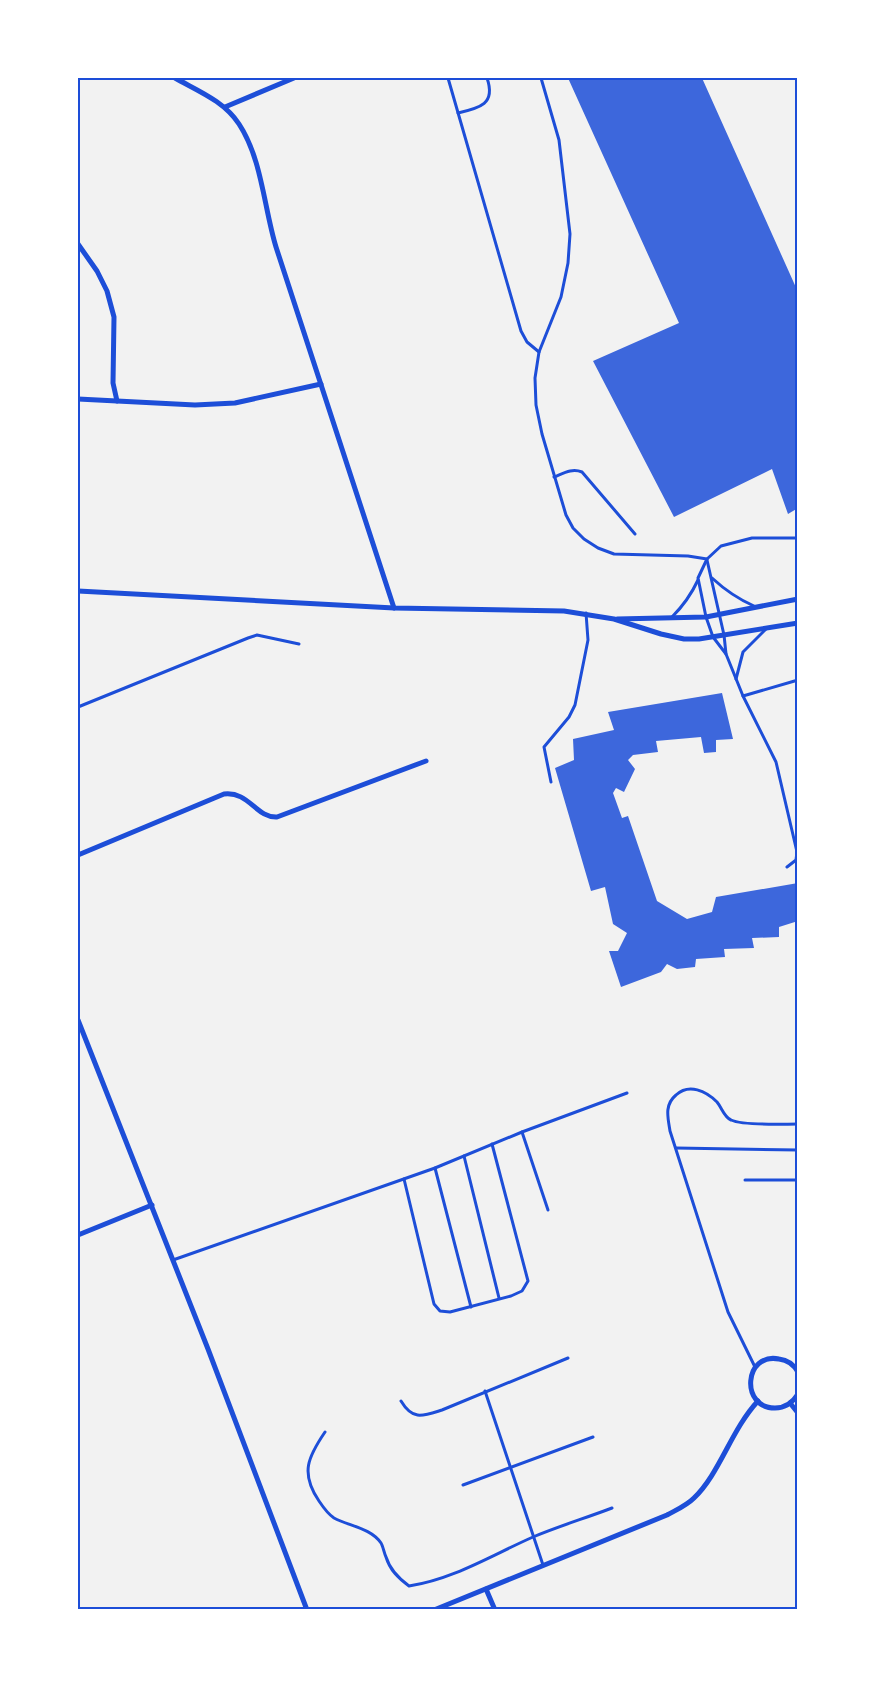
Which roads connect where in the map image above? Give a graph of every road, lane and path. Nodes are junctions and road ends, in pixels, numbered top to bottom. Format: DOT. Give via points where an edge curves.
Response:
graph roads {
  1 [pos="175,78"];
  2 [pos="294,78"];
  3 [pos="448,78"];
  4 [pos="487,78"];
  5 [pos="541,78"];
  6 [pos="225,107"];
  7 [pos="458,113"];
  8 [pos="78,244"];
  9 [pos="539,352"];
  10 [pos="321,384"];
  11 [pos="78,399"];
  12 [pos="117,401"];
  13 [pos="554,476"];
  14 [pos="635,534"];
  15 [pos="798,538"];
  16 [pos="707,559"];
  17 [pos="712,577"];
  18 [pos="698,578"];
  19 [pos="78,591"];
  20 [pos="798,599"];
  21 [pos="755,607"];
  22 [pos="394,608"];
  23 [pos="586,613"];
  24 [pos="720,615"];
  25 [pos="706,617"];
  26 [pos="671,618"];
  27 [pos="614,619"];
  28 [pos="798,623"];
  29 [pos="767,628"];
  30 [pos="724,635"];
  31 [pos="713,637"];
  32 [pos="298,644"];
  33 [pos="726,654"];
  34 [pos="736,679"];
  35 [pos="798,680"];
  36 [pos="743,696"];
  37 [pos="78,707"];
  38 [pos="426,761"];
  39 [pos="551,782"];
  40 [pos="78,855"];
  41 [pos="788,867"];
  42 [pos="78,1020"];
  43 [pos="627,1093"];
  44 [pos="798,1124"];
  45 [pos="522,1132"];
  46 [pos="492,1144"];
  47 [pos="676,1148"];
  48 [pos="798,1150"];
  49 [pos="464,1156"];
  50 [pos="435,1168"];
  51 [pos="404,1179"];
  52 [pos="745,1180"];
  53 [pos="798,1180"];
  54 [pos="152,1206"];
  55 [pos="548,1210"];
  56 [pos="78,1235"];
  57 [pos="173,1260"];
  58 [pos="499,1298"];
  59 [pos="470,1307"];
  60 [pos="568,1358"];
  61 [pos="755,1367"];
  62 [pos="798,1372"];
  63 [pos="485,1391"];
  64 [pos="798,1394"];
  65 [pos="402,1401"];
  66 [pos="758,1402"];
  67 [pos="790,1403"];
  68 [pos="798,1413"];
  69 [pos="325,1432"];
  70 [pos="593,1437"];
  71 [pos="511,1468"];
  72 [pos="463,1484"];
  73 [pos="612,1508"];
  74 [pos="534,1537"];
  75 [pos="543,1565"];
  76 [pos="486,1588"];
  77 [pos="307,1610"];
  78 [pos="434,1610"];
  79 [pos="495,1610"];
  1 -- 6 [label="street"];
  2 -- 6 [label="street"];
  3 -- 7 [label="lane"];
  4 -- 7 [label="lane" via="489,95 486,103"];
  5 -- 9 [label="lane" via="559,140 570,234 561,296"];
  6 -- 10 [label="street" via="239,123 253,154 276,244"];
  7 -- 9 [label="lane" via="521,330 527,342"];
  8 -- 12 [label="street" via="107,291 114,317 113,383"];
  9 -- 13 [label="lane" via="535,378 536,405"];
  10 -- 12 [label="street" via="235,404"];
  10 -- 22 [label="street"];
  11 -- 12 [label="street"];
  13 -- 14 [label="lane" via="571,470 582,472"];
  13 -- 16 [label="lane" via="573,528 598,548 614,554"];
  15 -- 16 [label="lane" via="734,541 721,546"];
  16 -- 17 [label="lane"];
  16 -- 18 [label="lane"];
  17 -- 21 [label="lane" via="724,590"];
  17 -- 24 [label="lane"];
  18 -- 25 [label="lane"];
  18 -- 26 [label="lane" via="683,607"];
  19 -- 22 [label="street"];
  20 -- 21 [label="street"];
  21 -- 24 [label="street"];
  22 -- 23 [label="street"];
  23 -- 27 [label="street"];
  23 -- 39 [label="lane" via="588,640 575,705 544,747"];
  24 -- 25 [label="street"];
  24 -- 30 [label="lane"];
  25 -- 26 [label="street"];
  25 -- 31 [label="lane"];
  26 -- 27 [label="street"];
  27 -- 31 [label="street" via="684,639"];
  28 -- 29 [label="street"];
  29 -- 30 [label="street"];
  29 -- 34 [label="lane" via="743,652"];
  30 -- 31 [label="street"];
  30 -- 33 [label="lane"];
  31 -- 33 [label="lane"];
  32 -- 37 [label="lane" via="257,636 248,638"];
  33 -- 34 [label="lane"];
  34 -- 36 [label="lane"];
  35 -- 36 [label="lane"];
  36 -- 41 [label="lane" via="780,773 797,852 796,860"];
  38 -- 40 [label="street" via="277,817 267,816 238,794 224,794"];
  42 -- 54 [label="street"];
  43 -- 45 [label="lane"];
  44 -- 47 [label="lane" via="731,1120 717,1102 698,1089 685,1089 676,1094 667,1112"];
  45 -- 46 [label="lane"];
  45 -- 55 [label="lane"];
  46 -- 49 [label="lane"];
  46 -- 58 [label="lane" via="528,1281 522,1291"];
  47 -- 48 [label="lane"];
  47 -- 61 [label="lane" via="728,1312"];
  49 -- 50 [label="lane"];
  49 -- 58 [label="lane"];
  50 -- 51 [label="lane"];
  50 -- 59 [label="lane"];
  51 -- 57 [label="lane"];
  51 -- 59 [label="lane" via="434,1304 440,1311 450,1312"];
  52 -- 53 [label="lane"];
  54 -- 56 [label="street"];
  54 -- 57 [label="street"];
  57 -- 77 [label="street"];
  58 -- 59 [label="lane"];
  60 -- 63 [label="lane"];
  61 -- 62 [label="street" via="776,1358 790,1363"];
  61 -- 66 [label="street" via="751,1389"];
  63 -- 65 [label="lane" via="423,1416 407,1411"];
  63 -- 71 [label="lane"];
  64 -- 67 [label="street"];
  66 -- 67 [label="street" via="774,1408"];
  66 -- 75 [label="street" via="743,1419 702,1488 683,1507"];
  67 -- 68 [label="street"];
  69 -- 74 [label="lane" via="314,1448 307,1474 318,1499 333,1517 370,1533 381,1542 388,1565 398,1579 409,1586 459,1572"];
  70 -- 71 [label="lane"];
  71 -- 72 [label="lane"];
  71 -- 74 [label="lane"];
  73 -- 74 [label="lane"];
  74 -- 75 [label="lane"];
  75 -- 76 [label="street"];
  76 -- 78 [label="street"];
  76 -- 79 [label="street"];
}
